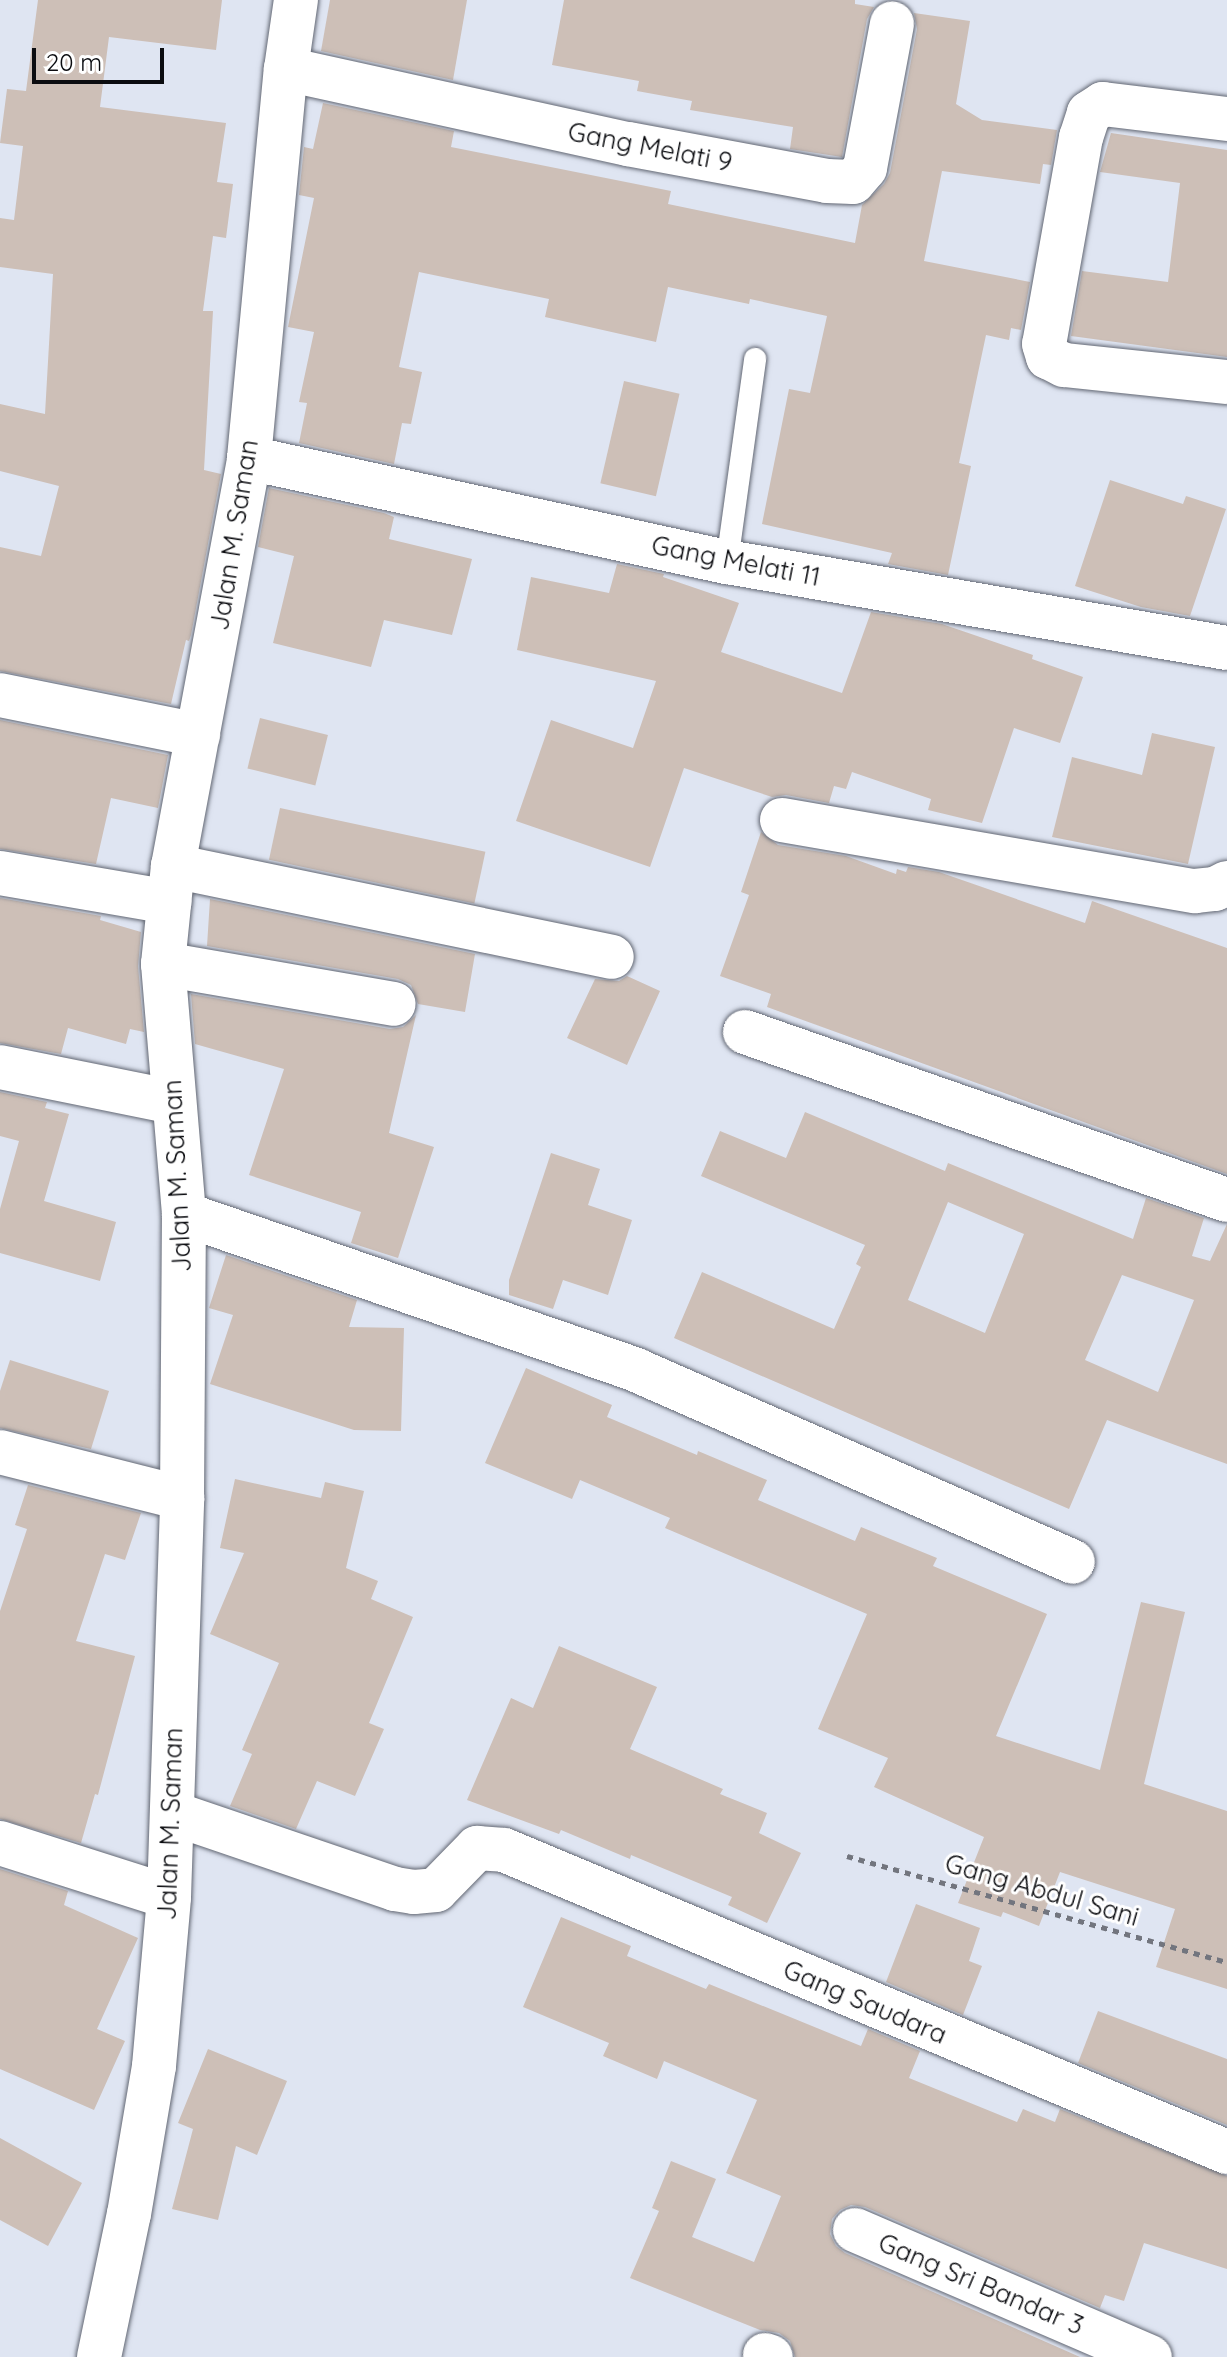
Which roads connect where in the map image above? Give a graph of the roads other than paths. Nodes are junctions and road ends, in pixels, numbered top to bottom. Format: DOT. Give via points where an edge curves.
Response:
graph roads {
  1 [pos="296,0"];
  2 [pos="892,24"];
  3 [pos="286,69"];
  4 [pos="1227,119"];
  5 [pos="755,359"];
  6 [pos="1227,382"];
  7 [pos="249,458"];
  8 [pos="727,562"];
  9 [pos="1227,648"];
  10 [pos="0,695"];
  11 [pos="198,735"];
  12 [pos="782,820"];
  13 [pos="0,873"];
  14 [pos="1227,883"];
  15 [pos="171,884"];
  16 [pos="612,957"];
  17 [pos="163,964"];
  18 [pos="394,1004"];
  19 [pos="745,1032"];
  20 [pos="0,1067"];
  21 [pos="173,1102"];
  22 [pos="1227,1200"];
  23 [pos="184,1214"];
  24 [pos="0,1452"];
  25 [pos="182,1498"];
  26 [pos="1073,1562"];
  27 [pos="172,1813"];
  28 [pos="0,1843"];
  29 [pos="169,1897"];
  30 [pos="1227,2152"];
  31 [pos="855,2230"];
  32 [pos="99,2357"];
  33 [pos="1150,2357"];
  1 -- 3 [label="street, Jalan M. Saman"];
  2 -- 3 [label="street, Gang Melati 9" via="865,168 853,182 628,144"];
  3 -- 7 [label="street, Jalan M. Saman"];
  4 -- 6 [label="street" via="1103,104 1089,113 1044,344 1048,357 1064,365"];
  5 -- 8 [label="lane"];
  7 -- 8 [label="street, Gang Melati 11"];
  7 -- 11 [label="street, Jalan M. Saman"];
  8 -- 9 [label="street, Gang Melati 11"];
  10 -- 11 [label="street"];
  11 -- 15 [label="street, Jalan M. Saman"];
  12 -- 14 [label="street" via="1195,891"];
  13 -- 15 [label="street"];
  15 -- 16 [label="street"];
  15 -- 17 [label="street, Jalan M. Saman"];
  17 -- 18 [label="street"];
  17 -- 21 [label="street, Jalan M. Saman"];
  19 -- 22 [label="street"];
  20 -- 21 [label="street"];
  21 -- 23 [label="street, Jalan M. Saman"];
  23 -- 25 [label="street, Jalan M. Saman"];
  23 -- 26 [label="street" via="636,1370"];
  24 -- 25 [label="street"];
  25 -- 27 [label="street, Jalan M. Saman"];
  27 -- 29 [label="street, Jalan M. Saman"];
  27 -- 30 [label="street, Gang Saudara" via="414,1892 436,1890 477,1848 504,1850"];
  28 -- 29 [label="street"];
  29 -- 32 [label="street, Jalan M. Saman" via="154,2066"];
  31 -- 33 [label="street, Gang Sri Bandar 3"];
}
